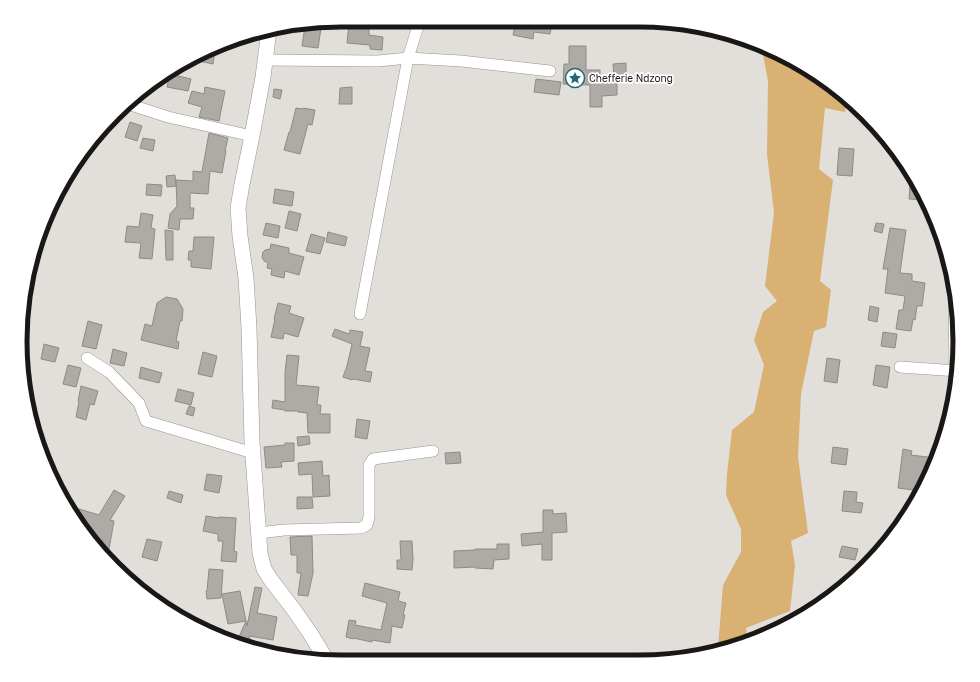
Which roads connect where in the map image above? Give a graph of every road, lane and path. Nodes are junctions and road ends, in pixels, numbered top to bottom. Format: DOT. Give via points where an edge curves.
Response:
graph roads {
  1 [pos="418,27"];
  2 [pos="268,36"];
  3 [pos="408,58"];
  4 [pos="265,60"];
  5 [pos="550,71"];
  6 [pos="133,106"];
  7 [pos="252,136"];
  8 [pos="360,314"];
  9 [pos="87,358"];
  10 [pos="900,367"];
  11 [pos="951,370"];
  12 [pos="432,451"];
  13 [pos="253,453"];
  14 [pos="259,533"];
  15 [pos="323,654"];
  1 -- 3 [label="street"];
  2 -- 4 [label="street"];
  3 -- 4 [label="street" via="378,61"];
  3 -- 5 [label="street"];
  3 -- 8 [label="street"];
  4 -- 7 [label="street"];
  6 -- 7 [label="street" via="168,118"];
  7 -- 13 [label="street" via="238,208 246,278"];
  9 -- 13 [label="street" via="109,372 139,403 146,421"];
  10 -- 11 [label="street"];
  12 -- 14 [label="street" via="373,459 369,464 367,526"];
  13 -- 14 [label="street"];
  14 -- 15 [label="street" via="264,569"];
}
